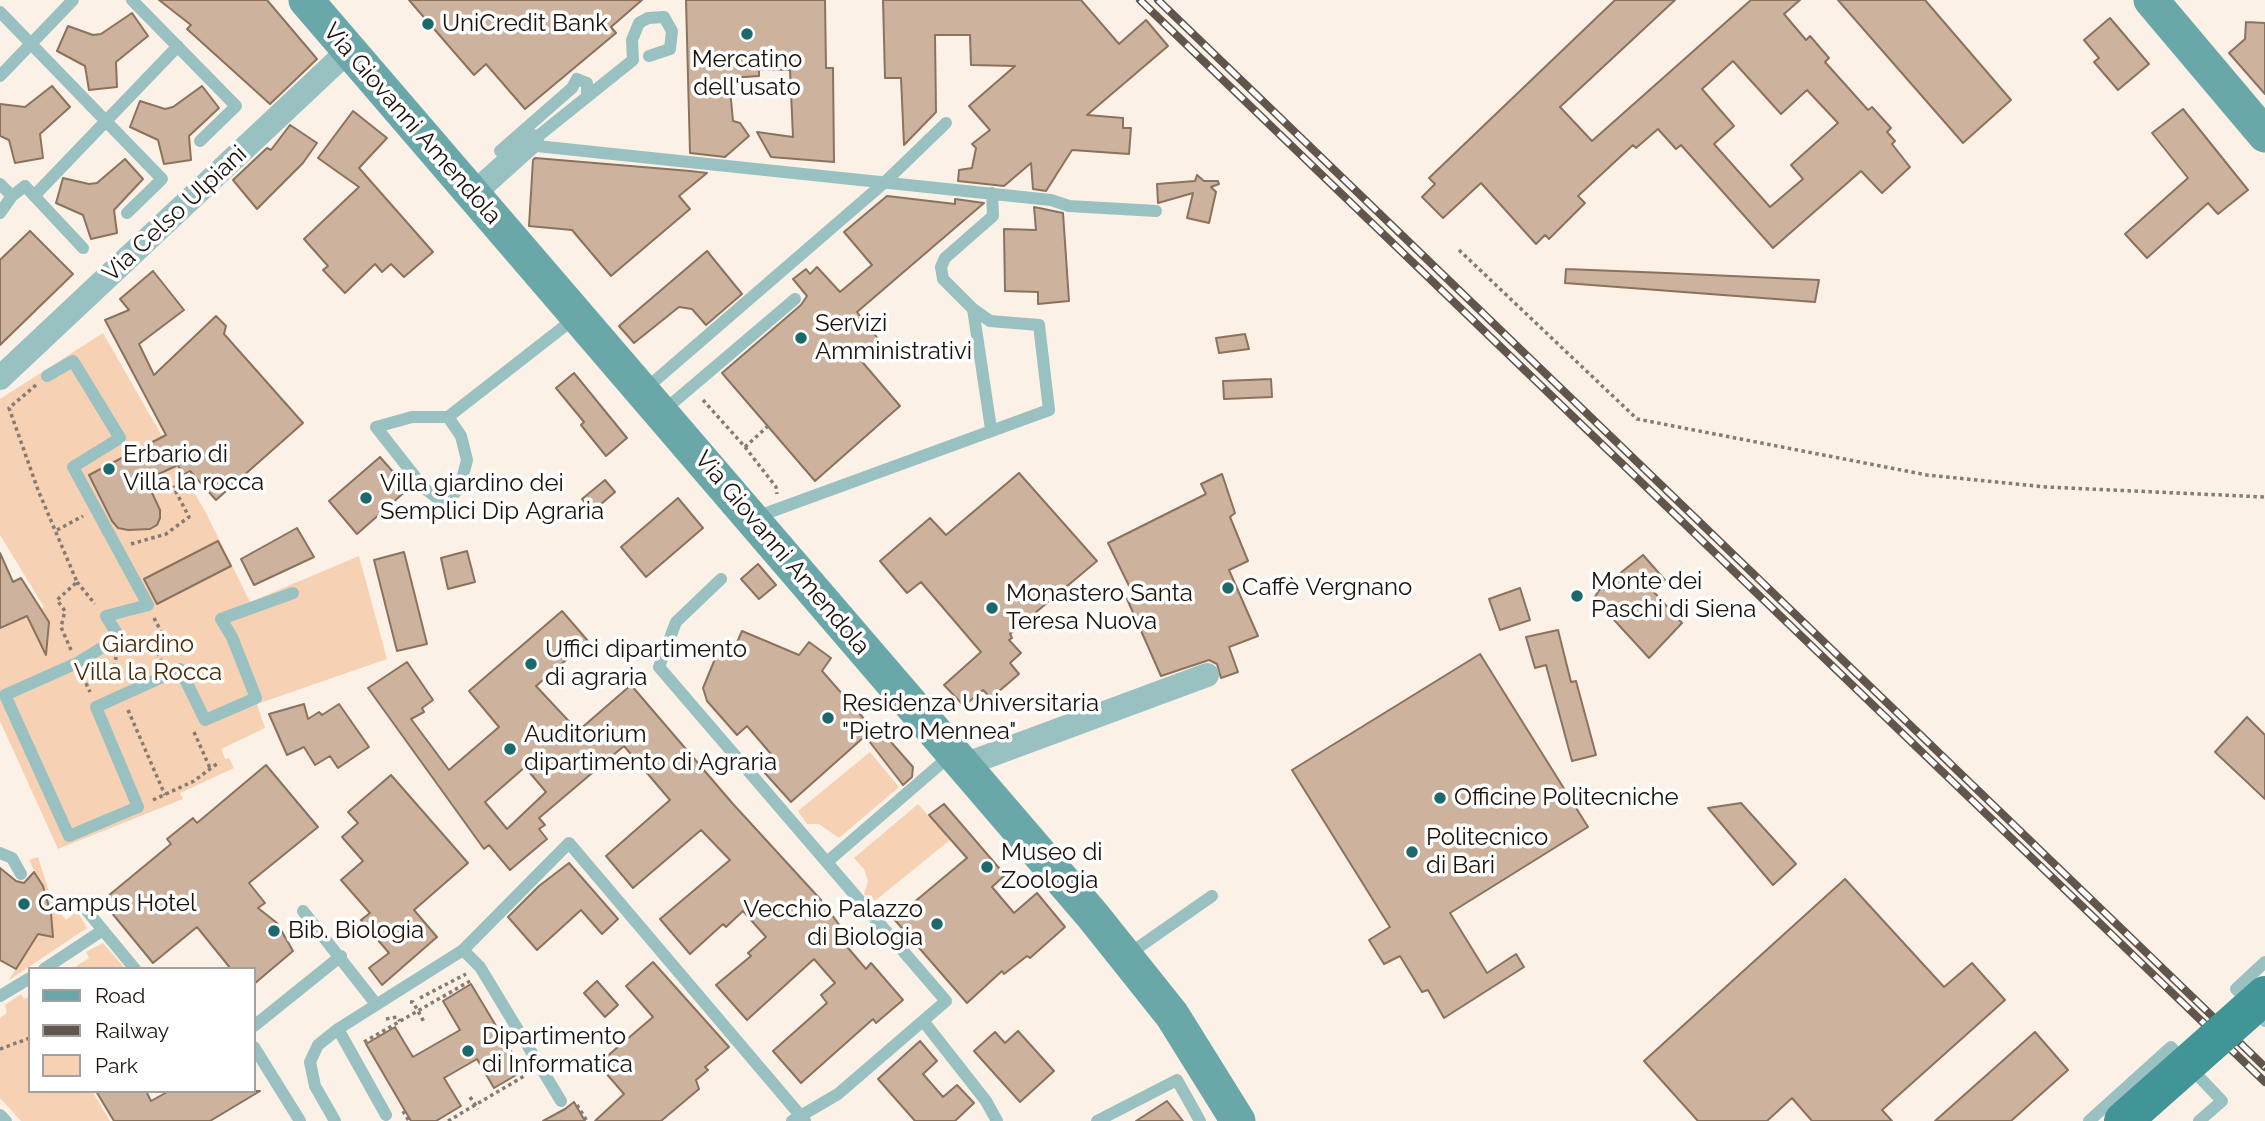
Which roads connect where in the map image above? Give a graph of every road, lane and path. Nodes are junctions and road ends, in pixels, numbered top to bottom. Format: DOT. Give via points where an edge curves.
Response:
graph roads {
  1 [pos="74,0"];
  2 [pos="132,0"];
  3 [pos="306,0"];
  4 [pos="2151,0"];
  5 [pos="0,12"];
  6 [pos="31,44"];
  7 [pos="178,46"];
  8 [pos="349,50"];
  9 [pos="649,56"];
  10 [pos="0,76"];
  11 [pos="587,97"];
  12 [pos="106,122"];
  13 [pos="946,122"];
  14 [pos="2265,135"];
  15 [pos="200,141"];
  16 [pos="530,143"];
  17 [pos="500,151"];
  18 [pos="885,182"];
  19 [pos="0,184"];
  20 [pos="992,193"];
  21 [pos="472,195"];
  22 [pos="12,196"];
  23 [pos="34,196"];
  24 [pos="1156,211"];
  25 [pos="0,213"];
  26 [pos="127,213"];
  27 [pos="83,248"];
  28 [pos="1459,250"];
  29 [pos="795,299"];
  30 [pos="972,310"];
  31 [pos="578,315"];
  32 [pos="3,369"];
  33 [pos="47,376"];
  34 [pos="652,402"];
  35 [pos="448,417"];
  36 [pos="768,426"];
  37 [pos="990,429"];
  38 [pos="745,447"];
  39 [pos="173,486"];
  40 [pos="2265,498"];
  41 [pos="94,510"];
  42 [pos="752,518"];
  43 [pos="57,530"];
  44 [pos="120,549"];
  45 [pos="721,579"];
  46 [pos="77,582"];
  47 [pos="293,593"];
  48 [pos="148,605"];
  49 [pos="106,616"];
  50 [pos="77,663"];
  51 [pos="180,669"];
  52 [pos="1207,675"];
  53 [pos="96,706"];
  54 [pos="959,759"];
  55 [pos="218,763"];
  56 [pos="138,807"];
  57 [pos="0,853"];
  58 [pos="827,862"];
  59 [pos="21,874"];
  60 [pos="1212,896"];
  61 [pos="83,906"];
  62 [pos="303,911"];
  63 [pos="103,930"];
  64 [pos="463,950"];
  65 [pos="341,957"];
  66 [pos="1126,957"];
  67 [pos="2265,962"];
  68 [pos="47,967"];
  69 [pos="133,967"];
  70 [pos="475,969"];
  71 [pos="475,978"];
  72 [pos="28,979"];
  73 [pos="2250,992"];
  74 [pos="0,996"];
  75 [pos="376,1004"];
  76 [pos="400,1021"];
  77 [pos="2265,1021"];
  78 [pos="924,1022"];
  79 [pos="256,1024"];
  80 [pos="2265,1027"];
  81 [pos="338,1029"];
  82 [pos="28,1039"];
  83 [pos="0,1049"];
  84 [pos="256,1050"];
  85 [pos="369,1054"];
  86 [pos="530,1072"];
  87 [pos="471,1097"];
  88 [pos="561,1101"];
  89 [pos="477,1107"];
  90 [pos="402,1110"];
  91 [pos="0,1115"];
  92 [pos="386,1115"];
  93 [pos="2109,1118"];
  94 [pos="800,1119"];
  95 [pos="6,1121"];
  96 [pos="300,1121"];
  97 [pos="335,1121"];
  98 [pos="409,1121"];
  99 [pos="449,1121"];
  100 [pos="998,1121"];
  101 [pos="1097,1121"];
  102 [pos="1200,1121"];
  103 [pos="1238,1121"];
  104 [pos="2160,1121"];
  105 [pos="2199,1121"];
  1 -- 6 [label="lane"];
  2 -- 7 [label="lane"];
  3 -- 8 [label="main road, Via Giovanni Amendola"];
  4 -- 14 [label="main road"];
  5 -- 6 [label="lane"];
  6 -- 10 [label="lane"];
  6 -- 12 [label="lane"];
  7 -- 12 [label="lane"];
  7 -- 15 [label="lane" via="236,106"];
  8 -- 21 [label="main road, Via Giovanni Amendola"];
  8 -- 32 [label="street, Via Celso Ulpiani"];
  9 -- 11 [label="lane" via="670,49 672,31 664,17 639,23 632,40 633,60"];
  11 -- 16 [label="lane"];
  11 -- 17 [label="lane" via="587,83 578,79"];
  12 -- 23 [label="lane"];
  12 -- 26 [label="lane" via="162,179"];
  13 -- 18 [label="lane"];
  16 -- 18 [label="lane"];
  16 -- 21 [label="street"];
  18 -- 20 [label="lane"];
  18 -- 34 [label="lane"];
  19 -- 22 [label="lane"];
  20 -- 24 [label="lane" via="1069,206"];
  20 -- 30 [label="lane" via="993,216 945,258 941,267 943,279"];
  21 -- 31 [label="main road, Via Giovanni Amendola"];
  22 -- 23 [label="lane" via="25,186"];
  22 -- 25 [label="lane"];
  23 -- 27 [label="lane"];
  28 -- 40 [label="path" via="1637,419 1927,475 2046,487"];
  29 -- 34 [label="lane"];
  30 -- 37 [label="lane"];
  30 -- 37 [label="lane" via="990,321 1039,326 1049,410"];
  31 -- 34 [label="main road, Via Giovanni Amendola"];
  31 -- 35 [label="lane"];
  33 -- 41 [label="lane" via="73,361 120,438 73,467"];
  33 -- 43 [label="path" via="9,408"];
  34 -- 42 [label="main road, Via Giovanni Amendola"];
  35 -- 35 [label="lane" via="412,417 376,427 424,488 445,504 460,487 467,460 461,436"];
  36 -- 38 [label="path"];
  37 -- 42 [label="lane"];
  39 -- 44 [label="path" via="189,517 166,534"];
  41 -- 43 [label="path"];
  41 -- 44 [label="lane"];
  42 -- 54 [label="main road, Via Giovanni Amendola"];
  43 -- 46 [label="path"];
  44 -- 48 [label="lane"];
  45 -- 58 [label="lane" via="676,622 659,667"];
  46 -- 49 [label="path"];
  46 -- 50 [label="path" via="57,600 65,611 61,628"];
  47 -- 51 [label="lane" via="221,620 256,698 205,720"];
  48 -- 49 [label="lane"];
  48 -- 51 [label="path"];
  49 -- 50 [label="lane" via="119,637"];
  50 -- 53 [label="path"];
  50 -- 56 [label="lane" via="5,695 69,836"];
  51 -- 53 [label="lane"];
  52 -- 54 [label="street"];
  53 -- 56 [label="lane"];
  54 -- 58 [label="lane"];
  54 -- 66 [label="main road, Via Giovanni Amendola"];
  55 -- 56 [label="path" via="194,781"];
  57 -- 59 [label="lane" via="12,858"];
  58 -- 78 [label="lane" via="946,1001"];
  60 -- 66 [label="lane"];
  61 -- 63 [label="lane"];
  62 -- 65 [label="lane"];
  63 -- 68 [label="lane"];
  63 -- 69 [label="lane"];
  64 -- 75 [label="lane"];
  64 -- 88 [label="lane" via="480,967"];
  64 -- 94 [label="lane" via="569,843"];
  65 -- 75 [label="lane"];
  65 -- 79 [label="lane"];
  66 -- 103 [label="main road, Via Giovanni Amendola" via="1172,1015"];
  67 -- 73 [label="lane"];
  70 -- 76 [label="path" via="380,1021 397,1017"];
  71 -- 76 [label="path"];
  72 -- 74 [label="lane"];
  73 -- 77 [label="lane"];
  73 -- 93 [label="main road, bridge"];
  75 -- 81 [label="lane"];
  76 -- 85 [label="path" via="363,1043"];
  78 -- 94 [label="lane" via="838,1094"];
  78 -- 100 [label="lane"];
  80 -- 104 [label="main road"];
  81 -- 92 [label="lane"];
  81 -- 97 [label="lane" via="318,1045 310,1062 315,1086"];
  82 -- 83 [label="path"];
  84 -- 96 [label="lane"];
  86 -- 89 [label="path"];
  87 -- 89 [label="path"];
  89 -- 99 [label="path"];
  90 -- 98 [label="path"];
  91 -- 95 [label="lane"];
  93 -- 105 [label="lane" via="2171,1047 2222,1101"];
  101 -- 102 [label="lane" via="1177,1080"];
}
